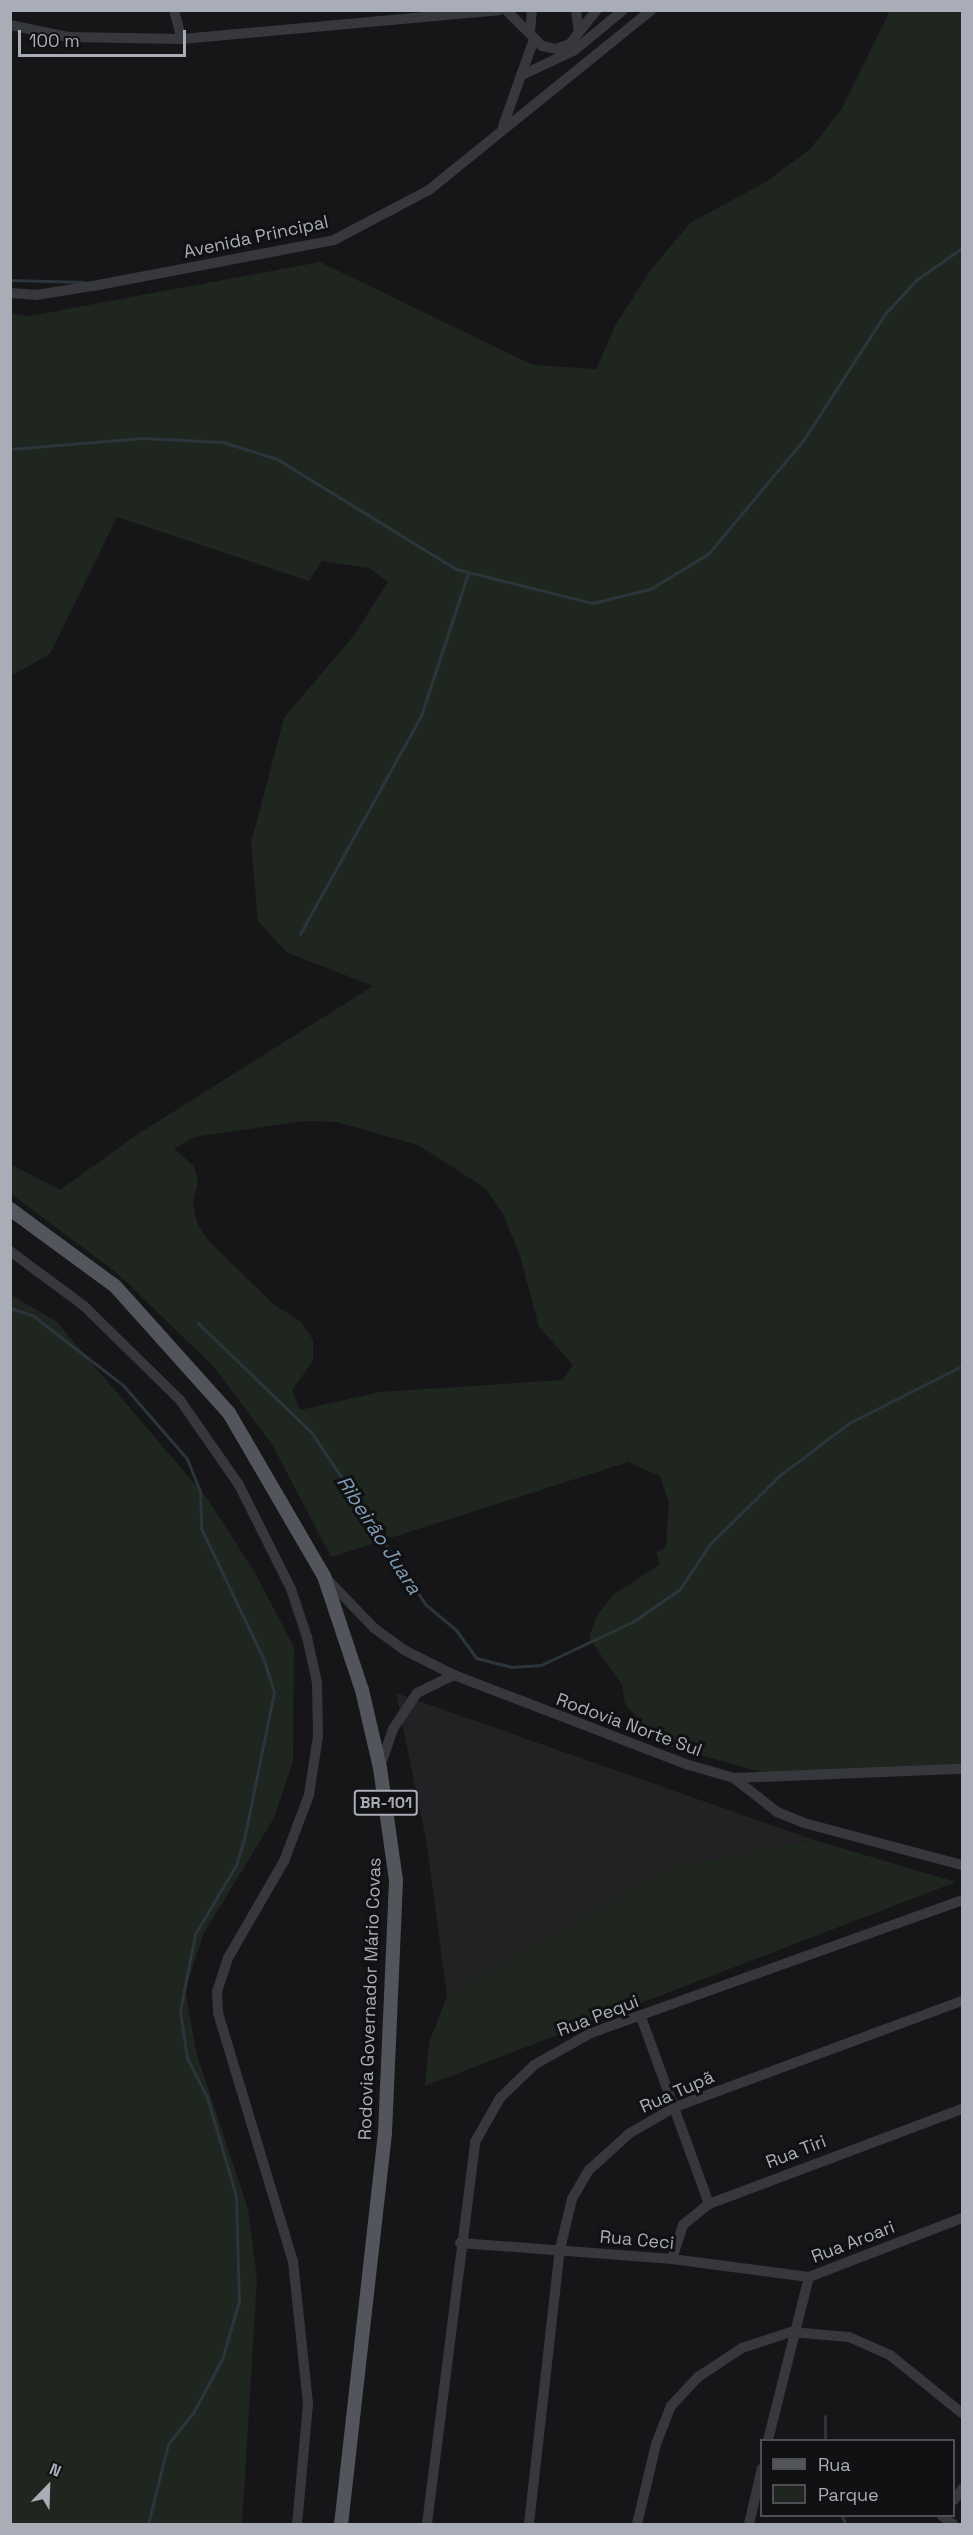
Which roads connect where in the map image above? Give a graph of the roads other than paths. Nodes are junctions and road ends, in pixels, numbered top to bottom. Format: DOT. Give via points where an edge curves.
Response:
graph roads {
  1 [pos="174,10"];
  2 [pos="499,10"];
  3 [pos="506,10"];
  4 [pos="513,10"];
  5 [pos="576,10"];
  6 [pos="597,10"];
  7 [pos="623,10"];
  8 [pos="651,10"];
  9 [pos="531,11"];
  10 [pos="10,25"];
  11 [pos="579,32"];
  12 [pos="532,35"];
  13 [pos="182,39"];
  14 [pos="572,47"];
  15 [pos="524,75"];
  16 [pos="502,126"];
  17 [pos="10,293"];
  18 [pos="10,1209"];
  19 [pos="10,1251"];
  20 [pos="324,1576"];
  21 [pos="454,1675"];
  22 [pos="380,1768"];
  23 [pos="963,1769"];
  24 [pos="734,1778"];
  25 [pos="963,1865"];
  26 [pos="962,1901"];
  27 [pos="963,2001"];
  28 [pos="641,2017"];
  29 [pos="675,2107"];
  30 [pos="963,2109"];
  31 [pos="709,2204"];
  32 [pos="963,2218"];
  33 [pos="460,2243"];
  34 [pos="560,2249"];
  35 [pos="672,2259"];
  36 [pos="809,2277"];
  37 [pos="791,2332"];
  38 [pos="963,2413"];
  39 [pos="768,2439"];
  40 [pos="760,2477"];
  41 [pos="297,2524"];
  42 [pos="340,2524"];
  43 [pos="427,2524"];
  44 [pos="529,2524"];
  45 [pos="637,2524"];
  46 [pos="749,2524"];
  1 -- 13 [label="street"];
  2 -- 13 [label="street"];
  3 -- 12 [label="street"];
  4 -- 9 [label="street"];
  5 -- 11 [label="street"];
  6 -- 11 [label="street"];
  7 -- 14 [label="street"];
  8 -- 16 [label="street, Avenida Principal"];
  9 -- 12 [label="street"];
  10 -- 13 [label="street" via="68,37"];
  11 -- 14 [label="street"];
  12 -- 14 [label="street" via="556,49"];
  12 -- 15 [label="street"];
  14 -- 15 [label="street"];
  15 -- 16 [label="street"];
  16 -- 17 [label="street, Avenida Principal" via="429,190 334,240 93,286 36,295"];
  18 -- 20 [label="main road, Rodovia Governador Mário Covas / BR-101" via="115,1286 203,1379 252,1448"];
  19 -- 41 [label="street" via="84,1306 180,1400 238,1485 291,1589 310,1648 318,1736 309,1795 284,1861 228,1958 217,1991 218,2013 293,2261 308,2404"];
  20 -- 21 [label="street, Rodovia Norte Sul" via="374,1628"];
  20 -- 22 [label="main road, Rodovia Governador Mário Covas / BR-101" via="353,1657"];
  21 -- 22 [label="street" via="417,1693 393,1730"];
  21 -- 24 [label="street, Rodovia Norte Sul" via="620,1741"];
  22 -- 42 [label="main road, Rodovia Governador Mário Covas / BR-101" via="396,1881 385,2133"];
  23 -- 24 [label="street, Rodovia Norte Sul"];
  24 -- 25 [label="street" via="777,1812 804,1823"];
  26 -- 28 [label="street, Rua Pequi"];
  27 -- 29 [label="street, Rua Tupã"];
  28 -- 29 [label="street"];
  28 -- 33 [label="street, Rua Pequi" via="591,2033 554,2052 500,2098 476,2142"];
  29 -- 31 [label="street"];
  29 -- 34 [label="street, Rua Tupã" via="630,2133 589,2170 572,2199"];
  30 -- 31 [label="street, Rua Tiri"];
  31 -- 35 [label="street, Rua Tiri" via="683,2225"];
  32 -- 36 [label="street, Rua Aroari"];
  33 -- 34 [label="street, Rua Ceci"];
  33 -- 43 [label="street, Rua Pequi"];
  34 -- 35 [label="street, Rua Ceci"];
  34 -- 44 [label="street, Rua Tupã"];
  35 -- 36 [label="street, Rua Ceci"];
  36 -- 37 [label="street, Rua Aroari"];
  37 -- 38 [label="street" via="830,2333 875,2346"];
  37 -- 39 [label="street, Rua Aroari"];
  37 -- 45 [label="street" via="722,2359 671,2406 656,2444"];
  40 -- 46 [label="street"];
}
